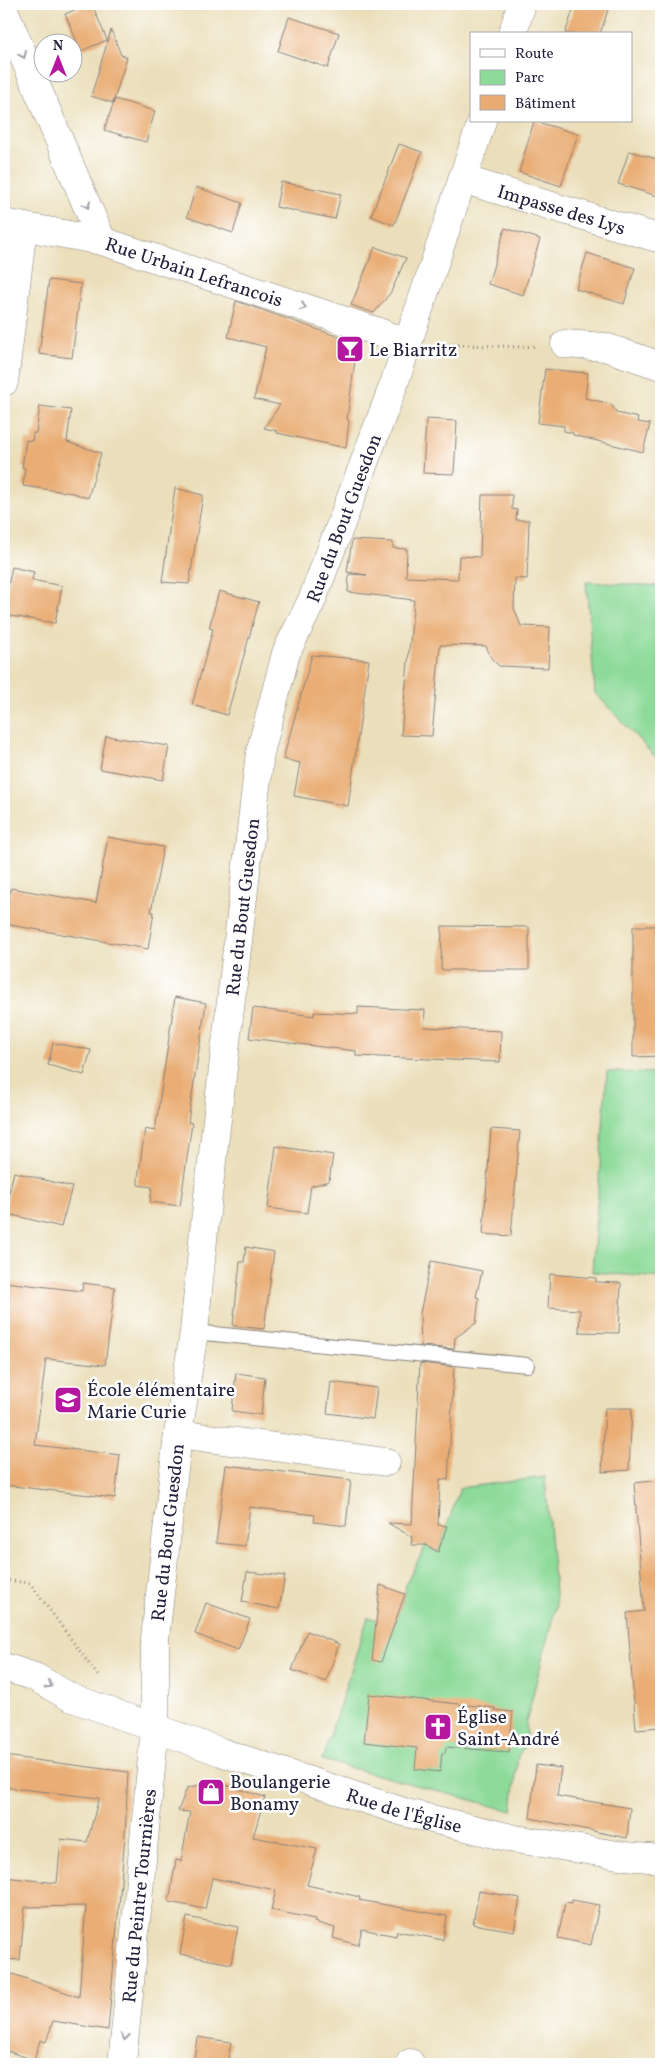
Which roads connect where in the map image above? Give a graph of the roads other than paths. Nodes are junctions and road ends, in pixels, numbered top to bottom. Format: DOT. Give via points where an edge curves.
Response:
graph roads {
  1 [pos="522,4"];
  2 [pos="4,10"];
  3 [pos="513,32"];
  4 [pos="482,122"];
  5 [pos="462,179"];
  6 [pos="13,225"];
  7 [pos="102,240"];
  8 [pos="661,240"];
  9 [pos="408,344"];
  10 [pos="565,344"];
  11 [pos="661,366"];
  12 [pos="4,382"];
  13 [pos="194,1332"];
  14 [pos="527,1365"];
  15 [pos="178,1434"];
  16 [pos="386,1462"];
  17 [pos="4,1667"];
  18 [pos="155,1727"];
  19 [pos="661,1859"];
  20 [pos="122,2064"];
  1 -- 3 [label="street"];
  2 -- 7 [label="street, Rue Urbain Lefrancois, one-way"];
  4 -- 5 [label="street, Rue du Bout Guesdon"];
  5 -- 8 [label="street, Impasse des Lys"];
  5 -- 9 [label="street, Rue du Bout Guesdon"];
  6 -- 7 [label="street"];
  6 -- 12 [label="street"];
  7 -- 9 [label="street, Rue Urbain Lefrancois, one-way"];
  9 -- 13 [label="street, Rue du Bout Guesdon" via="312,600 286,653 260,753"];
  10 -- 11 [label="street" via="604,347"];
  13 -- 14 [label="lane"];
  13 -- 15 [label="street, Rue du Bout Guesdon"];
  15 -- 16 [label="street"];
  15 -- 18 [label="street, Rue du Bout Guesdon" via="155,1638"];
  17 -- 18 [label="street, Rue de l'Église, one-way" via="35,1677 70,1697"];
  18 -- 19 [label="street, Rue de l'Église" via="407,1813 515,1840"];
  18 -- 20 [label="street, Rue du Peintre Tournières, one-way"];
}
